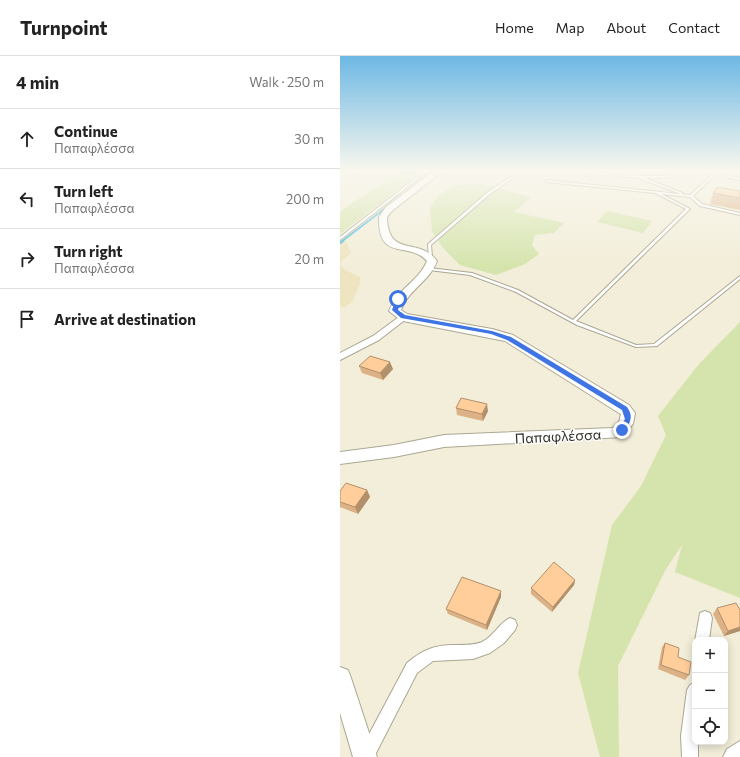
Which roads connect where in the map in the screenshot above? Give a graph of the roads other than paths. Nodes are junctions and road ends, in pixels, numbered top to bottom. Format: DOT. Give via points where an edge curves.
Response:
graph roads {
  1 [pos="386,203"];
  2 [pos="397,203"];
  3 [pos="478,203"];
  4 [pos="676,203"];
  5 [pos="698,203"];
  6 [pos="740,214"];
  7 [pos="340,239"];
  8 [pos="430,263"];
  9 [pos="740,277"];
  10 [pos="403,317"];
  11 [pos="574,321"];
  12 [pos="340,357"];
  13 [pos="340,458"];
  14 [pos="705,618"];
  15 [pos="510,625"];
  16 [pos="702,637"];
  17 [pos="340,678"];
  18 [pos="693,709"];
  19 [pos="740,753"];
  20 [pos="365,757"];
  21 [pos="690,757"];
  22 [pos="735,757"];
  1 -- 7 [label="lane"];
  2 -- 8 [label="street" via="383,217 385,234 391,242"];
  3 -- 8 [label="lane" via="429,245"];
  4 -- 11 [label="lane" via="688,209"];
  5 -- 6 [label="lane"];
  8 -- 10 [label="street" via="398,299 395,310"];
  8 -- 11 [label="lane" via="471,274 517,291"];
  9 -- 11 [label="lane" via="655,345 636,346"];
  10 -- 12 [label="street" via="376,338"];
  10 -- 13 [label="street, Παπαφλέσσα" via="509,338 624,409 628,413 626,424 617,433 444,441"];
  14 -- 16 [label="street"];
  15 -- 20 [label="street" via="485,648 436,653 423,658 412,668"];
  17 -- 20 [label="street"];
  18 -- 21 [label="street" via="689,736"];
  19 -- 22 [label="street"];
}
